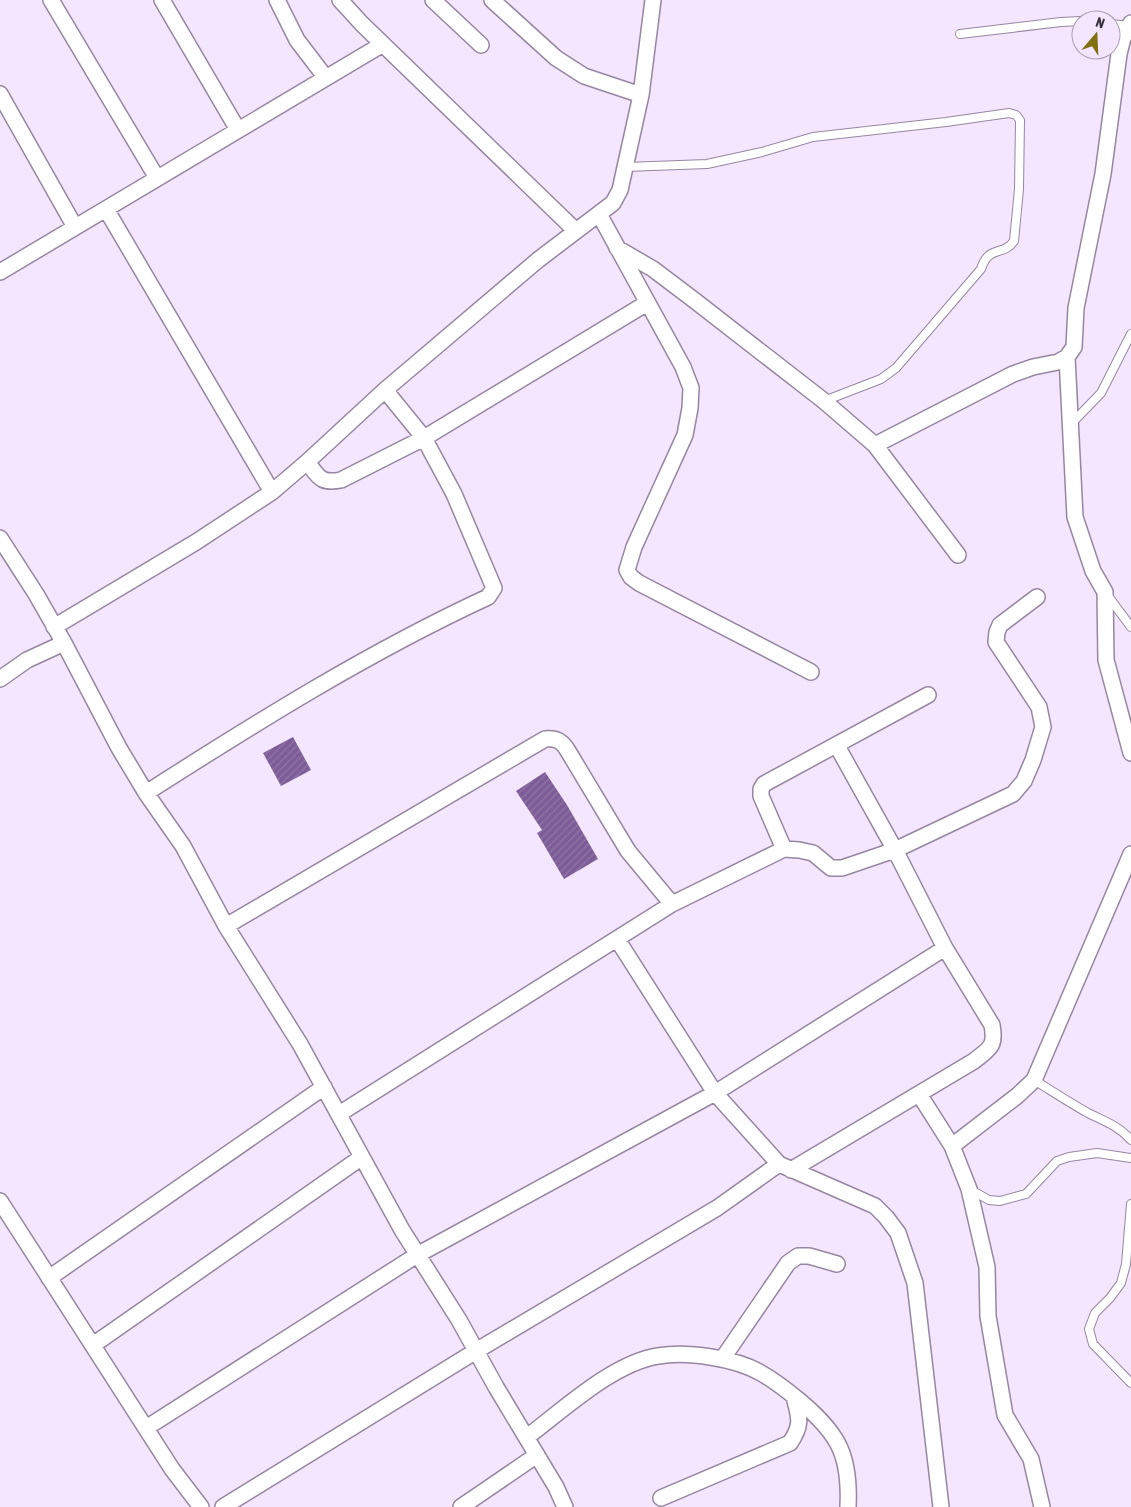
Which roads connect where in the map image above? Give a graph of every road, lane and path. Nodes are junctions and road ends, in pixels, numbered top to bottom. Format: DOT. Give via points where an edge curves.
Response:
graph roads {
  1 [pos="51,0"];
  2 [pos="162,0"];
  3 [pos="277,0"];
  4 [pos="340,0"];
  5 [pos="433,0"];
  6 [pos="492,0"];
  7 [pos="653,0"];
  8 [pos="1071,22"];
  9 [pos="1130,25"];
  10 [pos="960,34"];
  11 [pos="383,44"];
  12 [pos="480,45"];
  13 [pos="326,78"];
  14 [pos="0,94"];
  15 [pos="641,95"];
  16 [pos="238,130"];
  17 [pos="625,167"];
  18 [pos="157,178"];
  19 [pos="106,209"];
  20 [pos="599,214"];
  21 [pos="75,228"];
  22 [pos="576,231"];
  23 [pos="616,247"];
  24 [pos="0,272"];
  25 [pos="647,303"];
  26 [pos="1131,334"];
  27 [pos="1067,357"];
  28 [pos="384,390"];
  29 [pos="824,401"];
  30 [pos="1071,424"];
  31 [pos="424,438"];
  32 [pos="875,445"];
  33 [pos="307,462"];
  34 [pos="272,492"];
  35 [pos="0,538"];
  36 [pos="958,555"];
  37 [pos="1105,592"];
  38 [pos="1037,597"];
  39 [pos="54,627"];
  40 [pos="1131,627"];
  41 [pos="64,643"];
  42 [pos="811,672"];
  43 [pos="0,679"];
  44 [pos="928,695"];
  45 [pos="837,746"];
  46 [pos="1131,753"];
  47 [pos="146,793"];
  48 [pos="784,849"];
  49 [pos="895,850"];
  50 [pos="1131,854"];
  51 [pos="672,904"];
  52 [pos="226,926"];
  53 [pos="617,939"];
  54 [pos="945,948"];
  55 [pos="1034,1080"];
  56 [pos="324,1088"];
  57 [pos="715,1093"];
  58 [pos="919,1094"];
  59 [pos="340,1114"];
  60 [pos="1131,1140"];
  61 [pos="952,1146"];
  62 [pos="362,1157"];
  63 [pos="1131,1158"];
  64 [pos="785,1167"];
  65 [pos="969,1189"];
  66 [pos="0,1201"];
  67 [pos="1131,1204"];
  68 [pos="417,1255"];
  69 [pos="838,1264"];
  70 [pos="49,1278"];
  71 [pos="93,1346"];
  72 [pos="476,1351"];
  73 [pos="722,1358"];
  74 [pos="1131,1383"];
  75 [pos="794,1397"];
  76 [pos="146,1428"];
  77 [pos="527,1437"];
  78 [pos="537,1455"];
  79 [pos="661,1498"];
  80 [pos="201,1507"];
  81 [pos="223,1507"];
  82 [pos="461,1507"];
  83 [pos="565,1507"];
  84 [pos="848,1507"];
  85 [pos="941,1507"];
  86 [pos="1042,1507"];
  1 -- 18 [label="street"];
  2 -- 16 [label="street"];
  3 -- 13 [label="street" via="297,40"];
  4 -- 11 [label="street"];
  5 -- 12 [label="street"];
  6 -- 15 [label="street" via="556,58 584,76"];
  7 -- 15 [label="street"];
  8 -- 10 [label="lane"];
  9 -- 27 [label="street" via="1119,54 1103,174 1076,308 1074,347"];
  11 -- 13 [label="street"];
  11 -- 22 [label="street"];
  13 -- 16 [label="street"];
  14 -- 21 [label="street"];
  15 -- 17 [label="street"];
  16 -- 18 [label="street"];
  17 -- 20 [label="street" via="620,190 613,203"];
  17 -- 29 [label="lane" via="707,164 813,137 1009,112 1016,115 1020,120 1019,189 1011,246 990,253 983,260 980,269 896,368 882,379"];
  18 -- 19 [label="street"];
  19 -- 21 [label="street"];
  19 -- 34 [label="street"];
  20 -- 22 [label="street"];
  20 -- 23 [label="street"];
  21 -- 24 [label="street"];
  22 -- 28 [label="street"];
  23 -- 25 [label="street"];
  23 -- 29 [label="street" via="653,269"];
  25 -- 31 [label="street"];
  25 -- 42 [label="street" via="691,388 690,408 685,436 634,547 627,570 639,583"];
  26 -- 30 [label="lane" via="1101,394"];
  27 -- 30 [label="street"];
  27 -- 32 [label="street" via="1013,374"];
  28 -- 31 [label="street"];
  28 -- 33 [label="street"];
  29 -- 32 [label="street"];
  30 -- 37 [label="street" via="1075,517 1093,571"];
  31 -- 33 [label="street" via="341,480 320,480"];
  31 -- 47 [label="street" via="454,494 494,588 492,592 315,689"];
  32 -- 36 [label="street"];
  33 -- 34 [label="street"];
  34 -- 39 [label="street"];
  35 -- 39 [label="street"];
  37 -- 40 [label="lane"];
  37 -- 46 [label="street" via="1106,660"];
  38 -- 49 [label="street" via="1000,625 996,642 1039,707 1043,726 1024,781 1013,794"];
  39 -- 41 [label="street"];
  41 -- 43 [label="street" via="27,660"];
  41 -- 47 [label="street" via="101,716"];
  44 -- 45 [label="street"];
  45 -- 48 [label="street" via="764,784 761,789 761,796"];
  45 -- 49 [label="street"];
  47 -- 52 [label="street" via="183,846"];
  48 -- 49 [label="street" via="813,854 832,868 842,868"];
  48 -- 51 [label="street"];
  49 -- 54 [label="street"];
  50 -- 55 [label="street"];
  51 -- 52 [label="street" via="628,851 562,742 554,738 545,739"];
  51 -- 53 [label="street"];
  52 -- 56 [label="street"];
  53 -- 57 [label="street"];
  53 -- 59 [label="street"];
  54 -- 57 [label="street"];
  54 -- 58 [label="street" via="992,1025 994,1038 989,1049 974,1061"];
  55 -- 60 [label="lane" via="1125,1133"];
  55 -- 61 [label="street"];
  56 -- 59 [label="street"];
  56 -- 70 [label="street"];
  57 -- 64 [label="street"];
  57 -- 68 [label="street"];
  58 -- 61 [label="street"];
  58 -- 64 [label="street"];
  59 -- 62 [label="street"];
  61 -- 65 [label="street"];
  62 -- 68 [label="street"];
  62 -- 71 [label="street"];
  63 -- 65 [label="lane" via="1097,1153 1069,1157 1057,1161 1026,1194 1000,1201 989,1200"];
  64 -- 72 [label="street"];
  64 -- 85 [label="street" via="875,1206 898,1232 916,1283"];
  65 -- 86 [label="street" via="987,1267 988,1316 1005,1415 1031,1459"];
  66 -- 70 [label="street"];
  67 -- 74 [label="lane" via="1126,1264 1121,1283 1095,1313 1089,1329 1093,1344"];
  68 -- 72 [label="street"];
  68 -- 76 [label="street"];
  69 -- 73 [label="street" via="809,1256 798,1256 788,1263"];
  70 -- 71 [label="street"];
  71 -- 76 [label="street"];
  72 -- 77 [label="street"];
  72 -- 81 [label="street"];
  73 -- 75 [label="street" via="760,1372"];
  73 -- 77 [label="street" via="658,1356 631,1364 607,1377"];
  75 -- 79 [label="street" via="800,1422 790,1443"];
  75 -- 84 [label="street" via="820,1418 838,1444 846,1468"];
  76 -- 80 [label="street"];
  77 -- 78 [label="street"];
  78 -- 82 [label="street"];
  78 -- 83 [label="street"];
}
